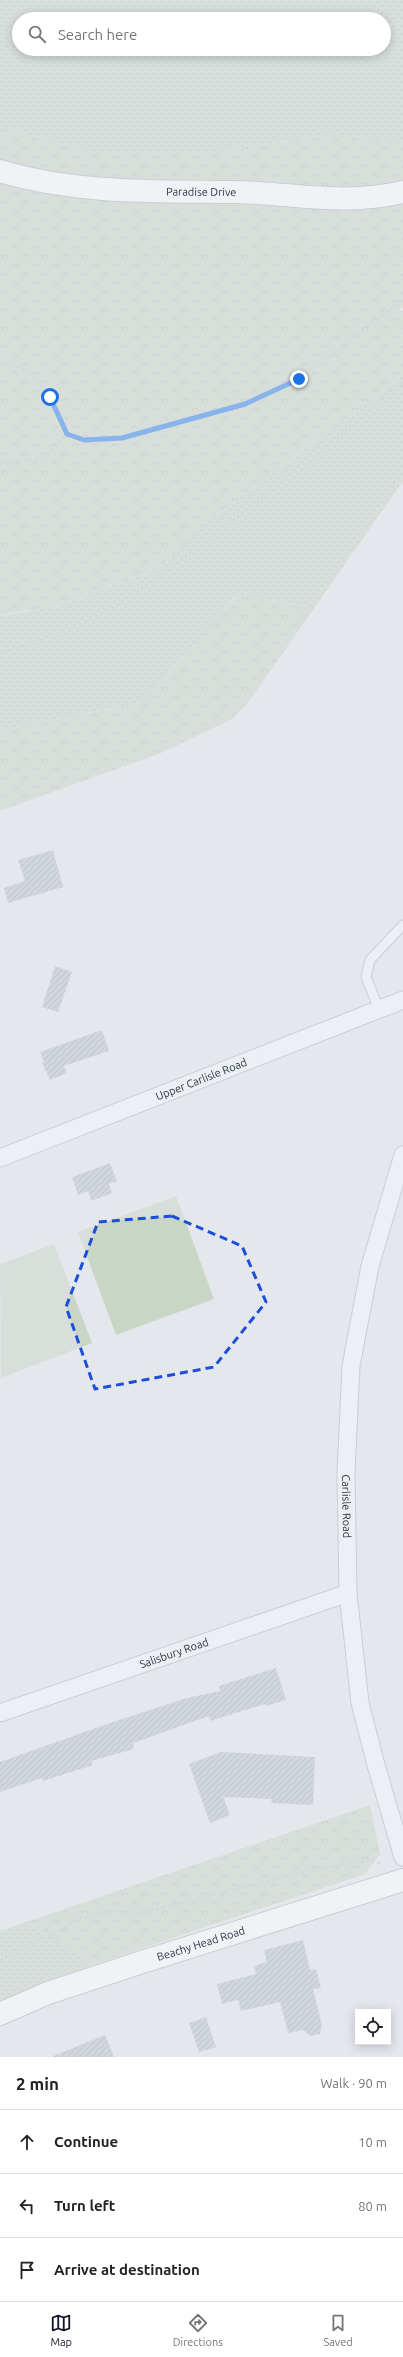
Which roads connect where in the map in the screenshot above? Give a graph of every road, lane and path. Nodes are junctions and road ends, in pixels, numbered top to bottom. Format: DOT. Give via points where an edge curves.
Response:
graph roads {
  1 [pos="0,171"];
  2 [pos="403,192"];
  3 [pos="403,300"];
  4 [pos="0,364"];
  5 [pos="403,382"];
  6 [pos="67,434"];
  7 [pos="0,463"];
  8 [pos="0,653"];
  9 [pos="403,925"];
  10 [pos="403,1000"];
  11 [pos="379,1009"];
  12 [pos="403,1156"];
  13 [pos="0,1158"];
  14 [pos="348,1593"];
  15 [pos="0,1713"];
  16 [pos="403,1857"];
  17 [pos="384,1866"];
  18 [pos="403,1880"];
  19 [pos="0,1960"];
  20 [pos="0,2014"];
  1 -- 2 [label="street, Paradise Drive" via="29,180 84,188 174,193 235,192 324,199 377,198"];
  3 -- 6 [label="path" via="299,379 245,404 122,438 84,440"];
  4 -- 6 [label="path" via="24,368 50,397"];
  5 -- 8 [label="path" via="302,467 165,573 115,606 59,633"];
  6 -- 7 [label="path" via="46,456 11,464"];
  9 -- 11 [label="lane" via="370,960 366,977"];
  10 -- 11 [label="street, Upper Carlisle Road"];
  11 -- 13 [label="street, Upper Carlisle Road"];
  12 -- 14 [label="street, Carlisle Road" via="370,1266 351,1366 346,1473"];
  14 -- 15 [label="street, Salisbury Road"];
  14 -- 16 [label="street, Carlisle Road" via="360,1703"];
  17 -- 19 [label="path" via="372,1860 300,1873 140,1913 110,1911 87,1916"];
  18 -- 20 [label="street, Beachy Head Road" via="48,1993"];
}
